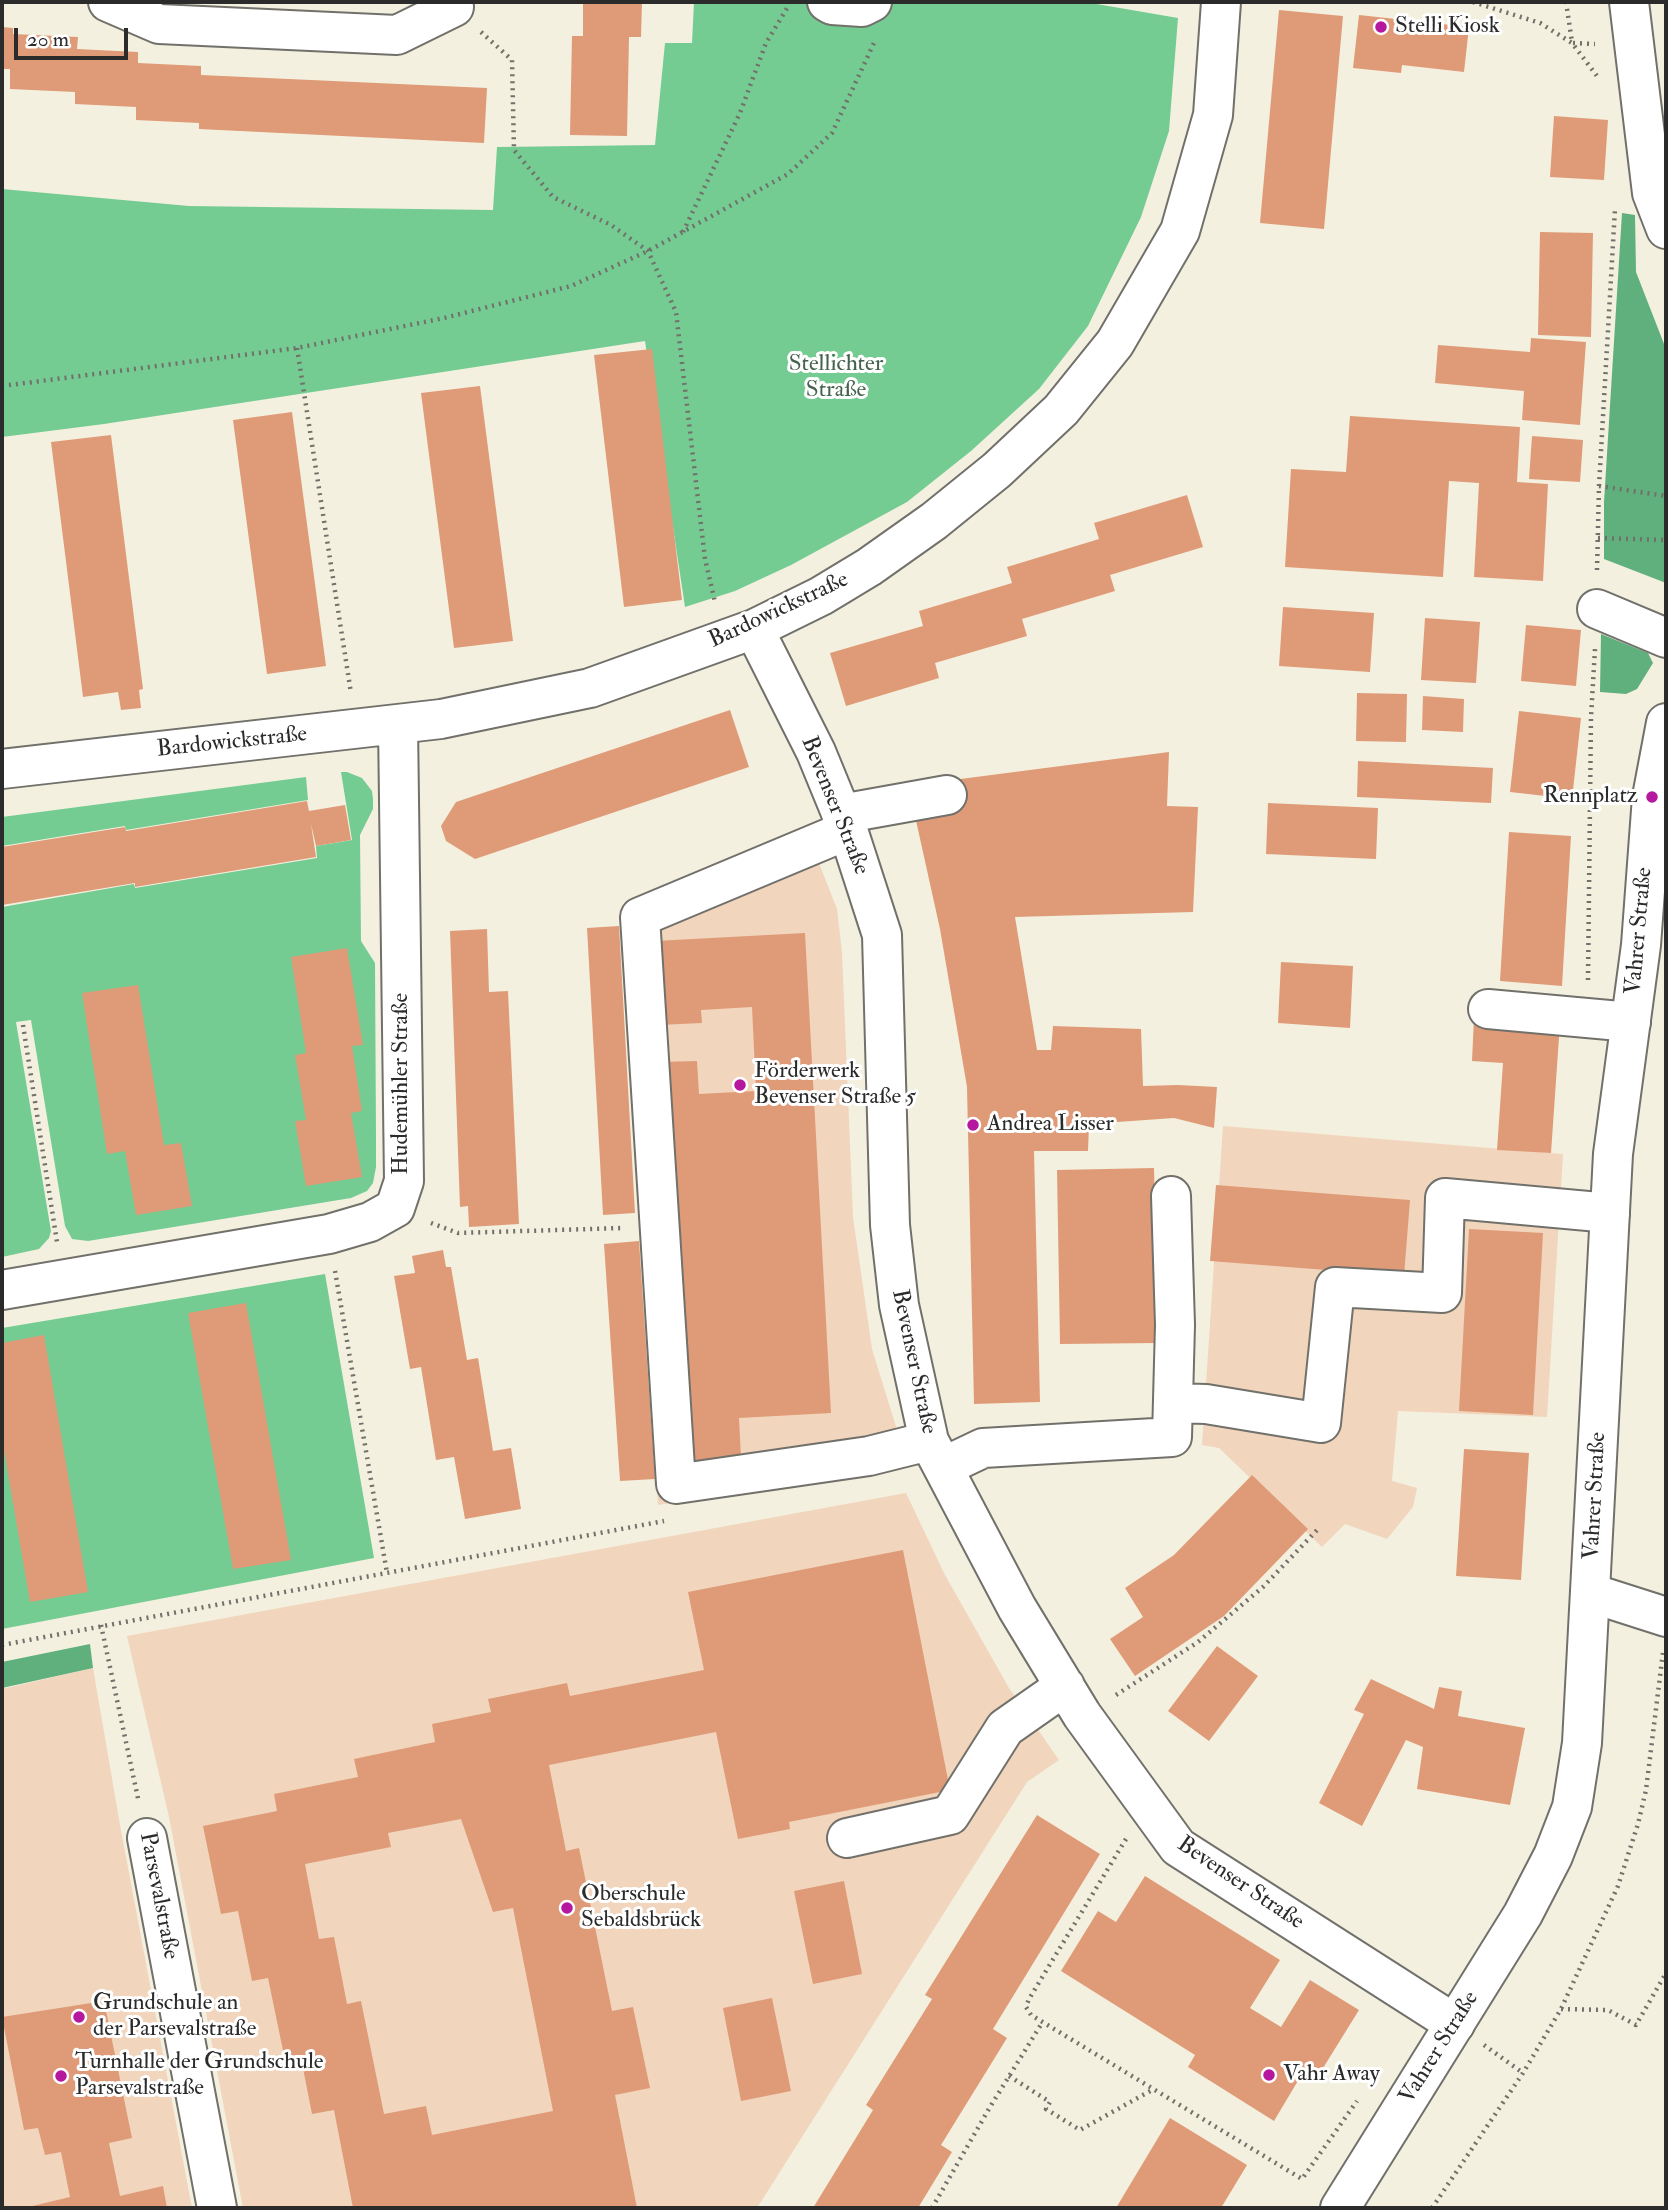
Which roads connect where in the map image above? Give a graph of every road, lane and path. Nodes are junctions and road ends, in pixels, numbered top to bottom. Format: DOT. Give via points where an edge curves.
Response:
graph roads {
  1 [pos="108,2"];
  2 [pos="792,2"];
  3 [pos="827,2"];
  4 [pos="1221,2"];
  5 [pos="1473,2"];
  6 [pos="1566,2"];
  7 [pos="1629,2"];
  8 [pos="452,4"];
  9 [pos="874,19"];
  10 [pos="1572,43"];
  11 [pos="1604,85"];
  12 [pos="1616,199"];
  13 [pos="1666,229"];
  14 [pos="683,232"];
  15 [pos="648,251"];
  16 [pos="297,348"];
  17 [pos="2,386"];
  18 [pos="1599,486"];
  19 [pos="1666,496"];
  20 [pos="1598,538"];
  21 [pos="1666,540"];
  22 [pos="1597,609"];
  23 [pos="739,635"];
  24 [pos="1666,638"];
  25 [pos="1666,723"];
  26 [pos="398,724"];
  27 [pos="356,728"];
  28 [pos="2,769"];
  29 [pos="947,795"];
  30 [pos="845,822"];
  31 [pos="1488,1009"];
  32 [pos="1588,1017"];
  33 [pos="1631,1022"];
  34 [pos="23,1025"];
  35 [pos="1171,1196"];
  36 [pos="394,1208"];
  37 [pos="1610,1213"];
  38 [pos="658,1227"];
  39 [pos="329,1234"];
  40 [pos="63,1279"];
  41 [pos="2,1290"];
  42 [pos="1173,1404"];
  43 [pos="936,1454"];
  44 [pos="672,1519"];
  45 [pos="1320,1528"];
  46 [pos="387,1573"];
  47 [pos="1591,1593"];
  48 [pos="101,1625"];
  49 [pos="1665,1628"];
  50 [pos="2,1645"];
  51 [pos="1073,1701"];
  52 [pos="1146,1805"];
  53 [pos="147,1838"];
  54 [pos="847,1838"];
  55 [pos="1666,1973"];
  56 [pos="1561,2009"];
  57 [pos="1042,2023"];
  58 [pos="1455,2024"];
  59 [pos="1523,2074"];
  60 [pos="1009,2076"];
  61 [pos="1153,2089"];
  62 [pos="1364,2092"];
  63 [pos="217,2208"];
  64 [pos="932,2208"];
  65 [pos="1340,2208"];
  66 [pos="1432,2208"];
  1 -- 8 [label="street" via="159,24 397,35"];
  2 -- 14 [label="path" via="766,43 740,113"];
  3 -- 9 [label="street" via="862,7"];
  4 -- 23 [label="street, Bardowickstraße" via="1213,115 1180,231 1115,343 1061,410 934,521 821,596"];
  5 -- 10 [label="path" via="1540,23"];
  6 -- 10 [label="path"];
  7 -- 13 [label="street" via="1653,193"];
  8 -- 15 [label="path" via="512,60 514,150 553,197 611,225"];
  9 -- 14 [label="path" via="858,82 832,133 788,174"];
  10 -- 11 [label="path"];
  12 -- 18 [label="path"];
  14 -- 15 [label="path"];
  15 -- 16 [label="path" via="571,286"];
  15 -- 23 [label="path" via="676,312 705,559"];
  16 -- 17 [label="path"];
  16 -- 27 [label="path"];
  18 -- 19 [label="path"];
  18 -- 20 [label="path"];
  20 -- 21 [label="path"];
  20 -- 22 [label="path"];
  22 -- 24 [label="street"];
  22 -- 32 [label="path" via="1591,718"];
  23 -- 26 [label="street, Bardowickstraße" via="590,688"];
  23 -- 30 [label="street, Bevenser Straße" via="816,752"];
  25 -- 33 [label="street, Vahrer Straße" via="1652,797"];
  26 -- 27 [label="street, Bardowickstraße"];
  26 -- 36 [label="street, Hudemühler Straße" via="404,1181"];
  27 -- 28 [label="street, Bardowickstraße"];
  29 -- 30 [label="street"];
  30 -- 38 [label="street" via="640,917"];
  30 -- 43 [label="street, Bevenser Straße" via="881,935 890,1225 899,1306"];
  31 -- 32 [label="street"];
  32 -- 33 [label="street"];
  33 -- 37 [label="street, Vahrer Straße"];
  34 -- 40 [label="path"];
  35 -- 42 [label="street"];
  36 -- 38 [label="path" via="458,1233"];
  36 -- 39 [label="street, Hudemühler Straße" via="370,1222"];
  37 -- 42 [label="street" via="1445,1198 1442,1293 1335,1287 1321,1423 1206,1404"];
  37 -- 47 [label="street, Vahrer Straße"];
  38 -- 43 [label="street" via="676,1484 869,1456"];
  39 -- 40 [label="street, Hudemühler Straße"];
  39 -- 46 [label="path"];
  40 -- 41 [label="street, Hudemühler Straße"];
  42 -- 43 [label="street" via="1172,1437"];
  43 -- 51 [label="street, Bevenser Straße" via="1017,1608"];
  44 -- 46 [label="path"];
  45 -- 51 [label="path" via="1263,1587 1198,1642"];
  46 -- 48 [label="path"];
  47 -- 49 [label="street"];
  47 -- 58 [label="street, Vahrer Straße" via="1582,1743 1572,1807 1523,1914"];
  48 -- 50 [label="path"];
  48 -- 53 [label="path, Parsevalstraße"];
  49 -- 56 [label="path" via="1639,1824 1618,1886"];
  51 -- 52 [label="street, Bevenser Straße"];
  51 -- 54 [label="street" via="1005,1728 950,1815"];
  52 -- 57 [label="path" via="1028,1999 1028,2012"];
  52 -- 58 [label="street, Bevenser Straße" via="1178,1847"];
  53 -- 63 [label="street, Parsevalstraße"];
  55 -- 56 [label="path" via="1636,2025 1608,2010"];
  56 -- 59 [label="path"];
  57 -- 60 [label="path"];
  57 -- 61 [label="path"];
  58 -- 59 [label="path"];
  58 -- 65 [label="street, Vahrer Straße"];
  59 -- 66 [label="path"];
  60 -- 61 [label="path" via="1050,2102 1046,2109 1080,2130"];
  60 -- 64 [label="path"];
  61 -- 62 [label="path" via="1301,2179"];
}
